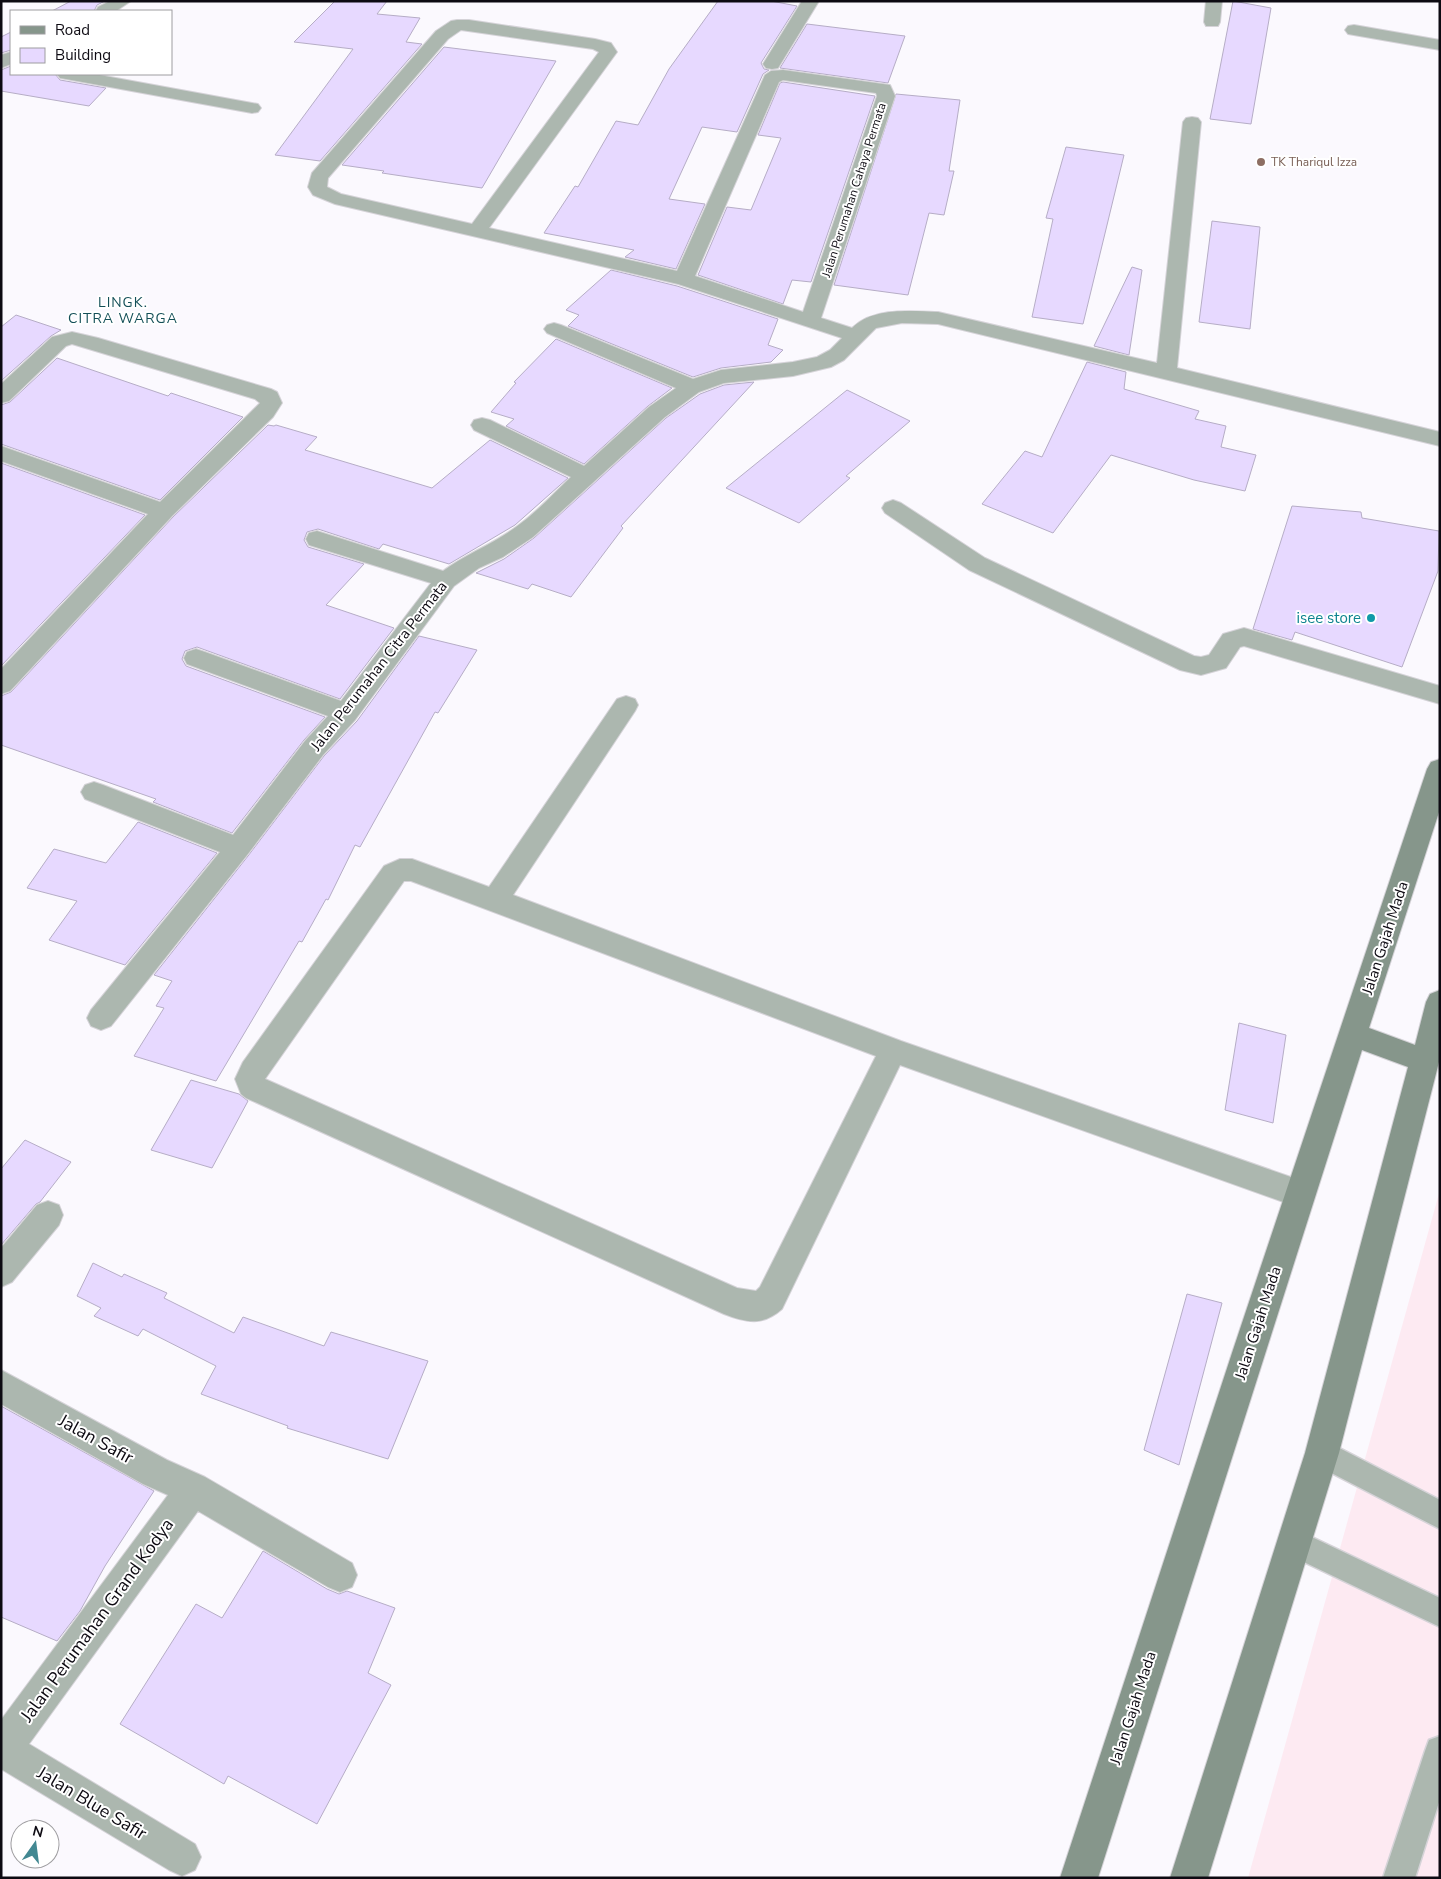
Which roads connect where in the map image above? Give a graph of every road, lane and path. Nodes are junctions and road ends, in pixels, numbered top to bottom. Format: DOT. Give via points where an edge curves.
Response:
graph roads {
  1 [pos="123,1"];
  2 [pos="811,1"];
  3 [pos="1214,1"];
  4 [pos="106,10"];
  5 [pos="1212,22"];
  6 [pos="1354,30"];
  7 [pos="1440,44"];
  8 [pos="772,64"];
  9 [pos="71,75"];
  10 [pos="252,108"];
  11 [pos="1192,122"];
  12 [pos="477,231"];
  13 [pos="684,279"];
  14 [pos="809,322"];
  15 [pos="554,329"];
  16 [pos="854,336"];
  17 [pos="1166,373"];
  18 [pos="692,387"];
  19 [pos="1,396"];
  20 [pos="482,425"];
  21 [pos="1440,439"];
  22 [pos="1,453"];
  23 [pos="587,476"];
  24 [pos="893,508"];
  25 [pos="164,511"];
  26 [pos="317,539"];
  27 [pos="446,580"];
  28 [pos="196,658"];
  29 [pos="1,686"];
  30 [pos="1440,695"];
  31 [pos="626,705"];
  32 [pos="346,712"];
  33 [pos="1440,769"];
  34 [pos="94,792"];
  35 [pos="238,848"];
  36 [pos="495,900"];
  37 [pos="1440,1002"];
  38 [pos="101,1018"];
  39 [pos="1353,1035"];
  40 [pos="893,1050"];
  41 [pos="1423,1060"];
  42 [pos="1300,1194"];
  43 [pos="48,1216"];
  44 [pos="1,1272"];
  45 [pos="1,1386"];
  46 [pos="1322,1454"];
  47 [pos="193,1490"];
  48 [pos="1440,1515"];
  49 [pos="1295,1543"];
  50 [pos="340,1575"];
  51 [pos="1440,1613"];
  52 [pos="2,1749"];
  53 [pos="1440,1751"];
  54 [pos="182,1857"];
  55 [pos="1079,1878"];
  56 [pos="1189,1878"];
  57 [pos="1400,1878"];
  1 -- 4 [label="street"];
  2 -- 8 [label="street"];
  3 -- 5 [label="street"];
  6 -- 7 [label="street"];
  9 -- 10 [label="street"];
  11 -- 17 [label="street"];
  12 -- 12 [label="street" via="335,198 317,187 319,176 452,27 469,25 605,46 607,55"];
  12 -- 13 [label="street"];
  13 -- 14 [label="street"];
  13 -- 14 [label="street, Jalan Perumahan Cahaya Permata" via="771,79 783,75 884,89 886,96"];
  14 -- 16 [label="street"];
  15 -- 18 [label="street"];
  16 -- 17 [label="street, Jalan Perumahan Citra Permata" via="869,323 885,319 938,318"];
  16 -- 18 [label="street, Jalan Perumahan Citra Permata" via="837,355 824,362 721,377"];
  17 -- 21 [label="street, Jalan Perumahan Citra Permata"];
  18 -- 23 [label="street, Jalan Perumahan Citra Permata" via="657,412"];
  19 -- 25 [label="street" via="59,341 72,338 269,397 269,408"];
  20 -- 23 [label="street"];
  22 -- 25 [label="street"];
  23 -- 27 [label="street, Jalan Perumahan Citra Permata" via="525,532"];
  24 -- 30 [label="street" via="977,564 1189,664 1201,666 1217,662 1232,640 1244,637"];
  25 -- 29 [label="street"];
  26 -- 27 [label="street"];
  27 -- 32 [label="street, Jalan Perumahan Citra Permata"];
  28 -- 32 [label="street"];
  31 -- 36 [label="street"];
  32 -- 35 [label="street, Jalan Perumahan Citra Permata" via="314,748"];
  33 -- 39 [label="main road, Jalan Gajah Mada"];
  34 -- 35 [label="street"];
  35 -- 38 [label="street, Jalan Perumahan Citra Permata"];
  36 -- 40 [label="street"];
  36 -- 40 [label="street" via="412,870 393,874 253,1071 251,1085 735,1303 761,1307 771,1298"];
  37 -- 41 [label="main road"];
  39 -- 41 [label="main road"];
  39 -- 42 [label="main road, Jalan Gajah Mada"];
  40 -- 42 [label="street"];
  41 -- 46 [label="main road"];
  42 -- 55 [label="main road, Jalan Gajah Mada"];
  43 -- 44 [label="street"];
  45 -- 47 [label="street, Jalan Safir"];
  46 -- 48 [label="lane"];
  46 -- 49 [label="main road"];
  47 -- 50 [label="street, Jalan Safir"];
  47 -- 52 [label="street, Jalan Perumahan Grand Kodya"];
  49 -- 51 [label="lane"];
  49 -- 56 [label="main road"];
  52 -- 54 [label="street, Jalan Blue Safir"];
  53 -- 57 [label="lane"];
}
